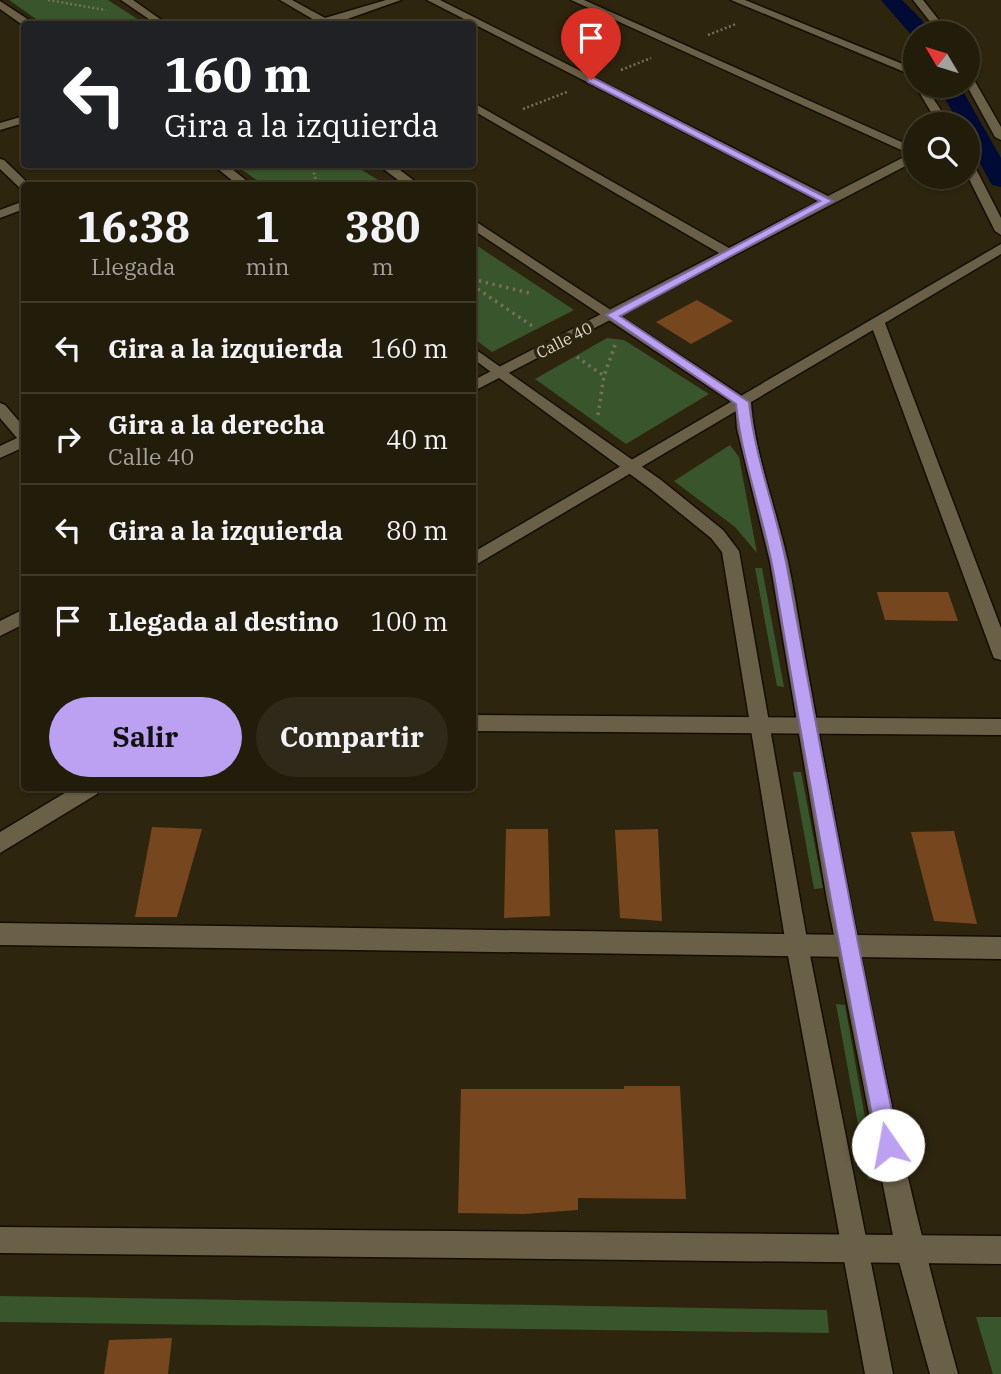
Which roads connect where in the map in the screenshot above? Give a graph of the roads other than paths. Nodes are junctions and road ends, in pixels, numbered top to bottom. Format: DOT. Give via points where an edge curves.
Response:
graph roads {
  1 [pos="126,0"];
  2 [pos="285,0"];
  3 [pos="396,0"];
  4 [pos="432,0"];
  5 [pos="576,0"];
  6 [pos="736,0"];
  7 [pos="918,0"];
  8 [pos="0,4"];
  9 [pos="24,21"];
  10 [pos="157,21"];
  11 [pos="318,21"];
  12 [pos="332,21"];
  13 [pos="474,21"];
  14 [pos="935,21"];
  15 [pos="476,22"];
  16 [pos="903,68"];
  17 [pos="979,98"];
  18 [pos="476,107"];
  19 [pos="21,120"];
  20 [pos="0,127"];
  21 [pos="1001,137"];
  22 [pos="903,148"];
  23 [pos="903,160"];
  24 [pos="0,163"];
  25 [pos="223,168"];
  26 [pos="389,168"];
  27 [pos="21,182"];
  28 [pos="242,182"];
  29 [pos="409,182"];
  30 [pos="980,188"];
  31 [pos="828,201"];
  32 [pos="21,206"];
  33 [pos="0,214"];
  34 [pos="476,226"];
  35 [pos="1001,231"];
  36 [pos="1001,248"];
  37 [pos="727,253"];
  38 [pos="612,315"];
  39 [pos="877,320"];
  40 [pos="476,354"];
  41 [pos="502,373"];
  42 [pos="476,385"];
  43 [pos="743,402"];
  44 [pos="0,408"];
  45 [pos="21,432"];
  46 [pos="21,442"];
  47 [pos="0,453"];
  48 [pos="632,467"];
  49 [pos="476,559"];
  50 [pos="21,618"];
  51 [pos="0,629"];
  52 [pos="1001,653"];
  53 [pos="476,723"];
  54 [pos="761,725"];
  55 [pos="806,726"];
  56 [pos="1001,727"];
  57 [pos="85,791"];
  58 [pos="0,843"];
  59 [pos="0,934"];
  60 [pos="797,945"];
  61 [pos="847,945"];
  62 [pos="1001,948"];
  63 [pos="0,1240"];
  64 [pos="853,1248"];
  65 [pos="1001,1250"];
  66 [pos="910,1251"];
  67 [pos="879,1374"];
  68 [pos="944,1374"];
  1 -- 10 [label="street"];
  2 -- 11 [label="street"];
  3 -- 12 [label="street"];
  4 -- 13 [label="street"];
  5 -- 22 [label="street"];
  6 -- 16 [label="street"];
  7 -- 14 [label="street"];
  8 -- 9 [label="street"];
  15 -- 31 [label="street"];
  17 -- 21 [label="street"];
  18 -- 37 [label="street"];
  19 -- 20 [label="street"];
  23 -- 31 [label="street, Calle 40"];
  24 -- 27 [label="street"];
  25 -- 28 [label="street"];
  26 -- 29 [label="street"];
  30 -- 35 [label="street"];
  31 -- 37 [label="street, Calle 40"];
  32 -- 33 [label="street"];
  34 -- 38 [label="street"];
  36 -- 39 [label="street"];
  37 -- 38 [label="street, Calle 40"];
  38 -- 41 [label="street, Calle 40"];
  38 -- 43 [label="street"];
  39 -- 43 [label="street"];
  39 -- 52 [label="street"];
  40 -- 41 [label="street"];
  41 -- 42 [label="street, Calle 40"];
  41 -- 48 [label="street"];
  43 -- 48 [label="street"];
  43 -- 55 [label="street" via="745,429 779,562"];
  44 -- 45 [label="street"];
  46 -- 47 [label="street"];
  48 -- 49 [label="street"];
  48 -- 54 [label="street" via="725,542"];
  50 -- 51 [label="street"];
  53 -- 54 [label="street"];
  54 -- 55 [label="street"];
  54 -- 60 [label="street"];
  55 -- 56 [label="street"];
  55 -- 61 [label="street"];
  57 -- 58 [label="street"];
  59 -- 60 [label="street"];
  60 -- 61 [label="street"];
  60 -- 64 [label="street"];
  61 -- 62 [label="street"];
  61 -- 66 [label="street"];
  63 -- 64 [label="street"];
  64 -- 66 [label="street"];
  64 -- 67 [label="street"];
  65 -- 66 [label="street"];
  66 -- 68 [label="street"];
}
